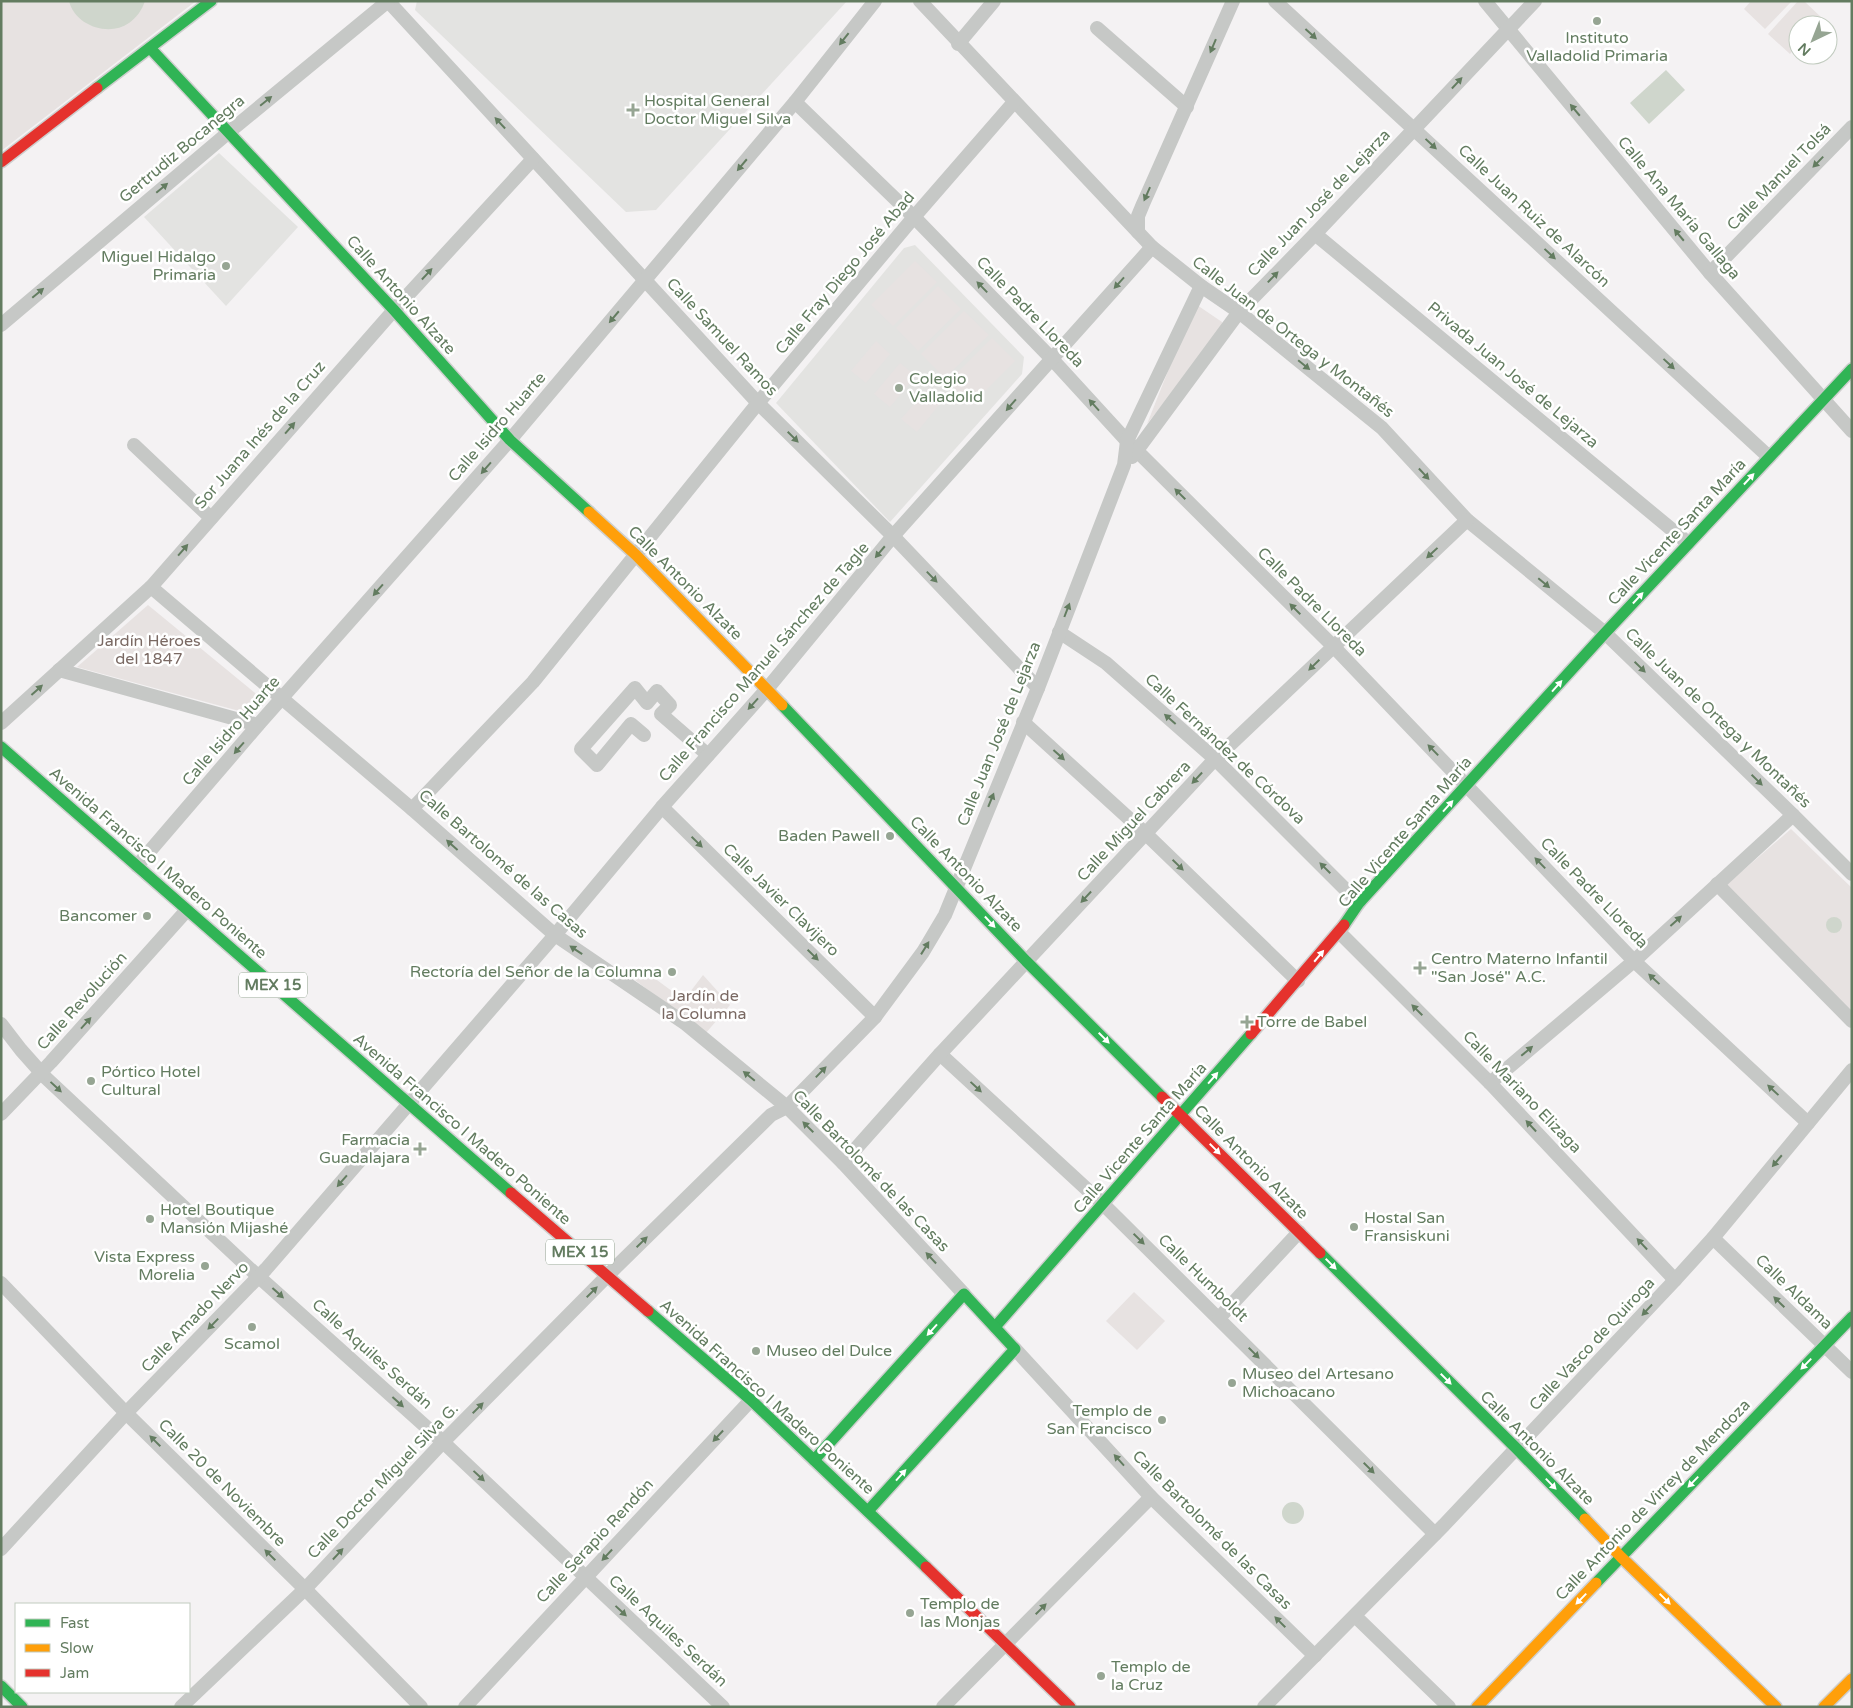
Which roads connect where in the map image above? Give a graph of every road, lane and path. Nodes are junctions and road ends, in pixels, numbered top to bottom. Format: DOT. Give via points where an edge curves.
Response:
graph roads {
  1 [pos="210,1"];
  2 [pos="388,1"];
  3 [pos="874,1"];
  4 [pos="920,1"];
  5 [pos="994,1"];
  6 [pos="1233,1"];
  7 [pos="1275,1"];
  8 [pos="1486,1"];
  9 [pos="1535,1"];
  10 [pos="1097,28"];
  11 [pos="1508,29"];
  12 [pos="958,44"];
  13 [pos="150,48"];
  14 [pos="795,102"];
  15 [pos="1014,102"];
  16 [pos="1187,107"];
  17 [pos="1852,127"];
  18 [pos="1414,129"];
  19 [pos="229,132"];
  20 [pos="533,159"];
  21 [pos="1,162"];
  22 [pos="914,217"];
  23 [pos="1138,232"];
  24 [pos="1315,234"];
  25 [pos="1152,247"];
  26 [pos="1710,273"];
  27 [pos="645,280"];
  28 [pos="1201,286"];
  29 [pos="394,310"];
  30 [pos="1239,312"];
  31 [pos="1,325"];
  32 [pos="1051,358"];
  33 [pos="1852,369"];
  34 [pos="1822,400"];
  35 [pos="758,403"];
  36 [pos="1852,432"];
  37 [pos="510,440"];
  38 [pos="1127,441"];
  39 [pos="134,445"];
  40 [pos="1137,451"];
  41 [pos="1769,457"];
  42 [pos="1124,465"];
  43 [pos="211,518"];
  44 [pos="1467,520"];
  45 [pos="893,536"];
  46 [pos="1688,543"];
  47 [pos="636,555"];
  48 [pos="151,587"];
  49 [pos="1059,632"];
  50 [pos="1604,633"];
  51 [pos="1333,646"];
  52 [pos="59,670"];
  53 [pos="1038,688"];
  54 [pos="767,689"];
  55 [pos="282,698"];
  56 [pos="1023,722"];
  57 [pos="1,723"];
  58 [pos="258,725"];
  59 [pos="644,735"];
  60 [pos="1,747"];
  61 [pos="708,755"];
  62 [pos="1215,759"];
  63 [pos="1466,786"];
  64 [pos="662,807"];
  65 [pos="412,809"];
  66 [pos="1793,815"];
  67 [pos="1146,834"];
  68 [pos="137,866"];
  69 [pos="1852,874"];
  70 [pos="1717,884"];
  71 [pos="956,887"];
  72 [pos="1359,903"];
  73 [pos="187,910"];
  74 [pos="1339,932"];
  75 [pos="554,935"];
  76 [pos="1634,960"];
  77 [pos="1026,961"];
  78 [pos="1298,981"];
  79 [pos="875,1017"];
  80 [pos="1852,1021"];
  81 [pos="1,1024"];
  82 [pos="940,1054"];
  83 [pos="1852,1070"];
  84 [pos="41,1072"];
  85 [pos="1852,1080"];
  86 [pos="1490,1083"];
  87 [pos="408,1104"];
  88 [pos="787,1107"];
  89 [pos="1,1114"];
  90 [pos="1181,1115"];
  91 [pos="1808,1123"];
  92 [pos="844,1163"];
  93 [pos="1104,1205"];
  94 [pos="1299,1232"];
  95 [pos="1712,1238"];
  96 [pos="259,1276"];
  97 [pos="607,1276"];
  98 [pos="1675,1280"];
  99 [pos="1,1282"];
  100 [pos="964,1294"];
  101 [pos="1852,1317"];
  102 [pos="1220,1318"];
  103 [pos="995,1327"];
  104 [pos="1824,1346"];
  105 [pos="1015,1349"];
  106 [pos="1852,1372"];
  107 [pos="751,1400"];
  108 [pos="126,1413"];
  109 [pos="443,1442"];
  110 [pos="1516,1449"];
  111 [pos="814,1460"];
  112 [pos="1151,1497"];
  113 [pos="868,1511"];
  114 [pos="1435,1534"];
  115 [pos="1,1549"];
  116 [pos="1621,1557"];
  117 [pos="586,1577"];
  118 [pos="305,1589"];
  119 [pos="1355,1616"];
  120 [pos="1007,1644"];
  121 [pos="1315,1656"];
  122 [pos="1852,1678"];
  123 [pos="1,1686"];
  124 [pos="22,1707"];
  125 [pos="181,1707"];
  126 [pos="421,1707"];
  127 [pos="465,1707"];
  128 [pos="723,1707"];
  129 [pos="943,1707"];
  130 [pos="1070,1707"];
  131 [pos="1264,1707"];
  132 [pos="1449,1707"];
  133 [pos="1477,1707"];
  134 [pos="1776,1707"];
  135 [pos="1824,1707"];
  1 -- 13 [label="street"];
  19 -- 2 [label="street, Gertrudiz Bocanegra, one-way"];
  20 -- 2 [label="street, Calle Samuel Ramos, one-way"];
  3 -- 14 [label="street, Calle Isidro Huarte, one-way"];
  4 -- 12 [label="street, Calle Juan de Ortega y Montañés"];
  5 -- 12 [label="street"];
  6 -- 16 [label="street, one-way"];
  7 -- 18 [label="street, Calle Juan Ruiz de Alarcón, one-way"];
  8 -- 11 [label="street, Calle Ana María Gallaga"];
  9 -- 11 [label="street, Calle Juan José de Lejarza"];
  10 -- 16 [label="street"];
  18 -- 11 [label="street, Calle Juan José de Lejarza, one-way"];
  26 -- 11 [label="street, Calle Ana María Gallaga, one-way"];
  12 -- 15 [label="street, Calle Juan de Ortega y Montañés"];
  13 -- 19 [label="street, Calle Antonio Alzate"];
  13 -- 21 [label="street"];
  14 -- 22 [label="street, Calle Padre Lloreda"];
  14 -- 27 [label="street, Calle Isidro Huarte, one-way"];
  15 -- 22 [label="street, Calle Fray Diego José Abad"];
  15 -- 23 [label="street, Calle Juan de Ortega y Montañés"];
  16 -- 23 [label="street, one-way" via="1140,210"];
  17 -- 26 [label="street, Calle Manuel Tolsá, one-way"];
  18 -- 24 [label="street, Calle Juan José de Lejarza"];
  18 -- 41 [label="street, Calle Juan Ruiz de Alarcón, one-way"];
  19 -- 29 [label="street, Calle Antonio Alzate"];
  31 -- 19 [label="street, Gertrudiz Bocanegra, one-way"];
  20 -- 27 [label="street, Calle Samuel Ramos"];
  29 -- 20 [label="street, Sor Juana Inés de la Cruz, one-way"];
  32 -- 22 [label="street, Calle Padre Lloreda, one-way"];
  22 -- 35 [label="street, Calle Fray Diego José Abad"];
  23 -- 25 [label="street, Calle Juan de Ortega y Montañés"];
  30 -- 24 [label="street, Calle Juan José de Lejarza, one-way"];
  24 -- 46 [label="street, Privada Juan José de Lejarza"];
  25 -- 28 [label="street, Calle Juan de Ortega y Montañés"];
  25 -- 32 [label="street, Calle Francisco Manuel Sánchez de Tagle, one-way"];
  26 -- 34 [label="street, Calle Ana María Gallaga"];
  27 -- 35 [label="street, Calle Samuel Ramos"];
  27 -- 37 [label="street, Calle Isidro Huarte, one-way"];
  28 -- 30 [label="street, Calle Juan de Ortega y Montañés"];
  28 -- 38 [label="street, Calle Juan José de Lejarza"];
  29 -- 37 [label="street, Calle Antonio Alzate"];
  43 -- 29 [label="street, Sor Juana Inés de la Cruz, one-way"];
  30 -- 40 [label="street, Calle Juan José de Lejarza"];
  30 -- 44 [label="street, Calle Juan de Ortega y Montañés, one-way" via="1382,428"];
  38 -- 32 [label="street, Calle Padre Lloreda, one-way"];
  32 -- 45 [label="street, Calle Francisco Manuel Sánchez de Tagle, one-way"];
  33 -- 34 [label="street, Calle Vicente Santa María"];
  34 -- 36 [label="street, Calle Ana María Gallaga"];
  34 -- 41 [label="street, Calle Vicente Santa María"];
  35 -- 45 [label="street, Calle Samuel Ramos, one-way"];
  35 -- 47 [label="street, Calle Fray Diego José Abad"];
  37 -- 47 [label="street, Calle Antonio Alzate"];
  37 -- 55 [label="street, Calle Isidro Huarte, one-way"];
  38 -- 40 [label="street, Calle Padre Lloreda"];
  38 -- 42 [label="street, Calle Juan José de Lejarza"];
  39 -- 43 [label="street"];
  40 -- 42 [label="street, Calle Juan José de Lejarza"];
  51 -- 40 [label="street, Calle Padre Lloreda, one-way"];
  46 -- 41 [label="street, Calle Vicente Santa María, one-way"];
  49 -- 42 [label="street, Calle Juan José de Lejarza, one-way"];
  48 -- 43 [label="street, Sor Juana Inés de la Cruz, one-way"];
  44 -- 50 [label="street, Calle Juan de Ortega y Montañés, one-way"];
  44 -- 51 [label="street, Calle Miguel Cabrera, one-way"];
  45 -- 53 [label="street, Calle Samuel Ramos, one-way"];
  45 -- 54 [label="street, Calle Francisco Manuel Sánchez de Tagle, one-way"];
  50 -- 46 [label="street, Calle Vicente Santa María, one-way"];
  47 -- 54 [label="street, Calle Antonio Alzate"];
  47 -- 65 [label="street, Calle Fray Diego José Abad" via="533,682"];
  48 -- 52 [label="street, Sor Juana Inés de la Cruz"];
  48 -- 55 [label="street, Calle Bartolomé de las Casas"];
  49 -- 53 [label="street, Calle Juan José de Lejarza"];
  62 -- 49 [label="street, Calle Fernández de Córdova, one-way" via="1106,663"];
  63 -- 50 [label="street, Calle Vicente Santa María, one-way"];
  50 -- 66 [label="street, Calle Juan de Ortega y Montañés, one-way"];
  51 -- 62 [label="street, Calle Miguel Cabrera, one-way"];
  63 -- 51 [label="street, Calle Padre Lloreda, one-way"];
  57 -- 52 [label="street, Sor Juana Inés de la Cruz, one-way"];
  52 -- 58 [label="street"];
  53 -- 56 [label="street, Calle Juan José de Lejarza"];
  54 -- 61 [label="street, Calle Francisco Manuel Sánchez de Tagle, one-way"];
  54 -- 71 [label="street, Calle Antonio Alzate"];
  55 -- 58 [label="street, Calle Isidro Huarte"];
  55 -- 65 [label="street, Calle Bartolomé de las Casas"];
  56 -- 67 [label="street, one-way"];
  71 -- 56 [label="street, Calle Juan José de Lejarza, one-way"];
  58 -- 68 [label="street, Calle Isidro Huarte, one-way"];
  59 -- 61 [label="street" via="631,724 597,765 582,749 634,688 647,703 657,691 670,705 661,714"];
  60 -- 68 [label="street, Avenida Francisco I Madero Poniente / MEX 15"];
  61 -- 64 [label="street, Calle Francisco Manuel Sánchez de Tagle"];
  62 -- 67 [label="street, Calle Miguel Cabrera, one-way"];
  72 -- 62 [label="street, Calle Fernández de Córdova, one-way"];
  72 -- 63 [label="street, Calle Vicente Santa María, one-way"];
  76 -- 63 [label="street, Calle Padre Lloreda, one-way"];
  64 -- 75 [label="street, Calle Francisco Manuel Sánchez de Tagle"];
  64 -- 79 [label="street, Calle Javier Clavijero, one-way"];
  75 -- 65 [label="street, Calle Bartolomé de las Casas, one-way"];
  66 -- 69 [label="street, Calle Juan de Ortega y Montañés"];
  66 -- 70 [label="street"];
  67 -- 77 [label="street, Calle Miguel Cabrera, one-way"];
  67 -- 78 [label="street, one-way"];
  68 -- 73 [label="street, Avenida Francisco I Madero Poniente / MEX 15"];
  76 -- 70 [label="street, one-way"];
  70 -- 80 [label="street"];
  71 -- 77 [label="street, Calle Antonio Alzate, one-way"];
  79 -- 71 [label="street, Calle Juan José de Lejarza, one-way" via="923,952 945,915"];
  72 -- 74 [label="street, Calle Vicente Santa María"];
  84 -- 73 [label="street, Calle Revolución, one-way"];
  73 -- 87 [label="street, Avenida Francisco I Madero Poniente / MEX 15"];
  78 -- 74 [label="street, Calle Vicente Santa María, one-way"];
  86 -- 74 [label="street, Calle Mariano Elizaga, one-way"];
  75 -- 87 [label="street, Calle Francisco Manuel Sánchez de Tagle"];
  88 -- 75 [label="street, Calle Bartolomé de las Casas, one-way" via="686,1024"];
  86 -- 76 [label="street, one-way"];
  91 -- 76 [label="street, Calle Padre Lloreda, one-way"];
  77 -- 82 [label="street, Calle Miguel Cabrera"];
  77 -- 90 [label="street, Calle Antonio Alzate, one-way"];
  90 -- 78 [label="street, Calle Vicente Santa María, one-way"];
  88 -- 79 [label="street, Calle Juan José de Lejarza, one-way"];
  81 -- 84 [label="street, Calle Aquiles Serdán"];
  82 -- 92 [label="street, Calle Miguel Cabrera"];
  82 -- 93 [label="street, Calle Humboldt, one-way"];
  83 -- 91 [label="street, Calle Vasco de Quiroga"];
  84 -- 89 [label="street, Calle Revolución"];
  84 -- 96 [label="street, Calle Aquiles Serdán, one-way"];
  85 -- 91 [label="street, Calle Vasco de Quiroga"];
  98 -- 86 [label="street, Calle Mariano Elizaga, one-way"];
  87 -- 96 [label="street, Calle Amado Nervo, one-way"];
  87 -- 97 [label="street, Avenida Francisco I Madero Poniente / MEX 15"];
  92 -- 88 [label="street, Calle Bartolomé de las Casas, one-way"];
  97 -- 88 [label="street, Calle Juan José de Lejarza, one-way" via="772,1115"];
  90 -- 93 [label="street, Calle Vicente Santa María"];
  90 -- 94 [label="street, Calle Antonio Alzate, one-way"];
  91 -- 95 [label="street, Calle Vasco de Quiroga, one-way"];
  100 -- 92 [label="street, Calle Bartolomé de las Casas, one-way"];
  93 -- 102 [label="street, Calle Humboldt, one-way"];
  93 -- 103 [label="street, Calle Vicente Santa María"];
  94 -- 102 [label="street"];
  94 -- 110 [label="street, Calle Antonio Alzate, one-way"];
  95 -- 98 [label="street, Calle Vasco de Quiroga"];
  104 -- 95 [label="street, Calle Aldama, one-way"];
  96 -- 108 [label="street, Calle Amado Nervo, one-way"];
  96 -- 109 [label="street, Calle Aquiles Serdán, one-way"];
  97 -- 107 [label="street, Avenida Francisco I Madero Poniente / MEX 15"];
  109 -- 97 [label="street, Calle Doctor Miguel Silva G., one-way"];
  98 -- 110 [label="street, Calle Vasco de Quiroga, one-way"];
  99 -- 108 [label="street, Calle 20 de Noviembre"];
  100 -- 103 [label="street, Calle Bartolomé de las Casas"];
  100 -- 111 [label="street, one-way"];
  101 -- 104 [label="street, Calle Antonio de Virrey de Mendoza"];
  102 -- 114 [label="street, Calle Humboldt, one-way"];
  103 -- 105 [label="street, Calle Bartolomé de las Casas"];
  104 -- 106 [label="street, Calle Aldama"];
  104 -- 116 [label="street, Calle Antonio de Virrey de Mendoza, one-way"];
  112 -- 105 [label="street, Calle Bartolomé de las Casas, one-way"];
  113 -- 105 [label="street, one-way"];
  107 -- 111 [label="street, Avenida Francisco I Madero Poniente / MEX 15"];
  107 -- 117 [label="street, Calle Serapio Rendón, one-way"];
  108 -- 115 [label="street, Calle Amado Nervo"];
  118 -- 108 [label="street, Calle 20 de Noviembre, one-way"];
  109 -- 117 [label="street, Calle Aquiles Serdán, one-way"];
  118 -- 109 [label="street, Calle Doctor Miguel Silva G., one-way"];
  110 -- 114 [label="street, Calle Vasco de Quiroga"];
  110 -- 116 [label="street, Calle Antonio Alzate, one-way"];
  111 -- 113 [label="street, Avenida Francisco I Madero Poniente / MEX 15"];
  120 -- 112 [label="street, one-way"];
  121 -- 112 [label="street, Calle Bartolomé de las Casas, one-way"];
  113 -- 120 [label="street, Avenida Francisco I Madero Poniente / MEX 15"];
  114 -- 119 [label="street, Calle Vasco de Quiroga"];
  116 -- 133 [label="street, Calle Antonio de Virrey de Mendoza, one-way"];
  116 -- 134 [label="street, Calle Antonio Alzate, one-way"];
  117 -- 127 [label="street, Calle Serapio Rendón"];
  117 -- 128 [label="street, Calle Aquiles Serdán, one-way"];
  118 -- 125 [label="street, Calle Doctor Miguel Silva G."];
  118 -- 126 [label="street, Calle 20 de Noviembre"];
  119 -- 121 [label="street, Calle Vasco de Quiroga"];
  119 -- 132 [label="street"];
  120 -- 129 [label="street"];
  120 -- 130 [label="street, Avenida Francisco I Madero Poniente / MEX 15"];
  121 -- 131 [label="street, Calle Vasco de Quiroga"];
  122 -- 135 [label="street"];
  123 -- 124 [label="street"];
}
